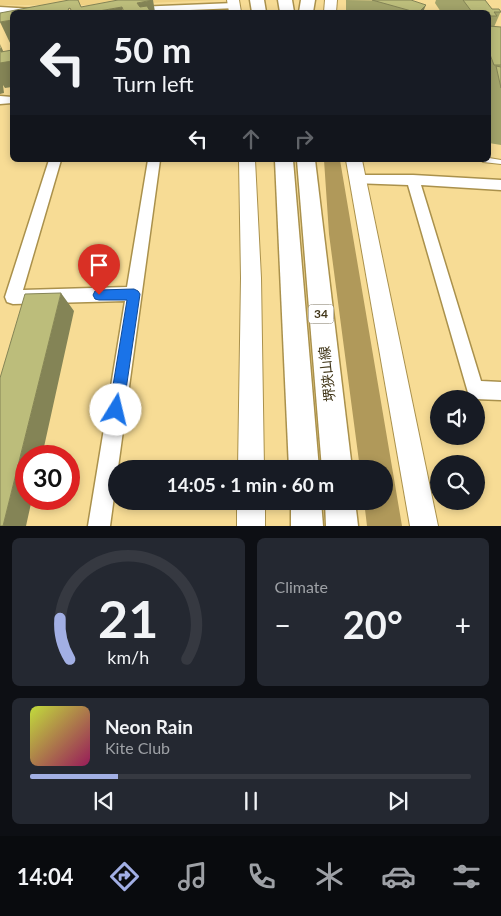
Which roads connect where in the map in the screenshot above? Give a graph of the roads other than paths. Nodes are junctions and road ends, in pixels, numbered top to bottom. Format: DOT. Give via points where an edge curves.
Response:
graph roads {
  1 [pos="234,6"];
  2 [pos="180,10"];
  3 [pos="54,162"];
  4 [pos="154,162"];
  5 [pos="247,162"];
  6 [pos="284,162"];
  7 [pos="306,162"];
  8 [pos="356,170"];
  9 [pos="413,180"];
  10 [pos="501,186"];
  11 [pos="134,294"];
  12 [pos="6,296"];
  13 [pos="501,391"];
  14 [pos="251,460"];
  15 [pos="303,460"];
  16 [pos="336,460"];
  17 [pos="251,510"];
  18 [pos="306,510"];
  19 [pos="341,510"];
  20 [pos="99,526"];
  21 [pos="250,526"];
  22 [pos="307,526"];
  23 [pos="342,526"];
  24 [pos="424,526"];
  1 -- 2 [label="street"];
  3 -- 12 [label="street"];
  4 -- 11 [label="street"];
  5 -- 14 [label="street"];
  6 -- 15 [label="main road, 堺狭山線 / 34"];
  7 -- 16 [label="main road, 堺狭山線 / 34"];
  8 -- 9 [label="street"];
  8 -- 24 [label="street"];
  9 -- 10 [label="street"];
  9 -- 13 [label="street" via="475,390"];
  11 -- 12 [label="street"];
  11 -- 20 [label="street"];
  17 -- 21 [label="street"];
  18 -- 22 [label="main road"];
  19 -- 23 [label="main road"];
}
